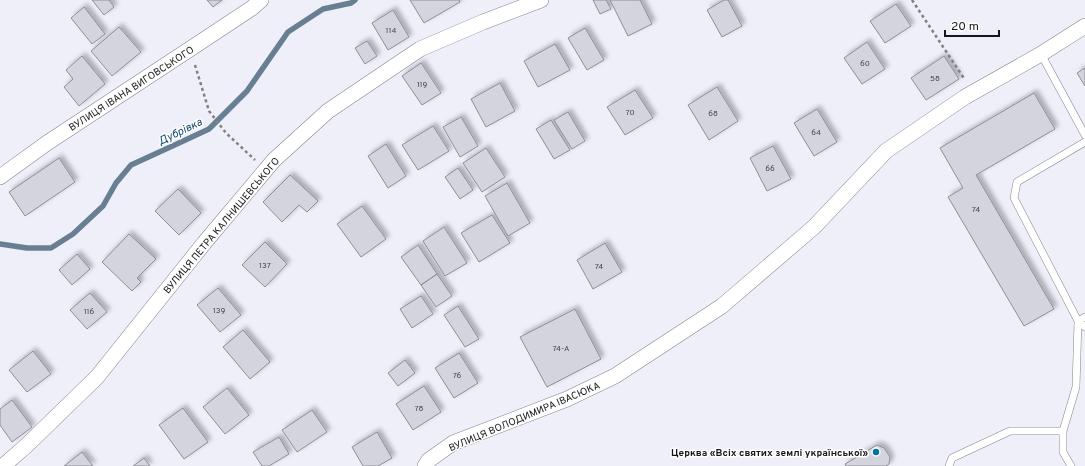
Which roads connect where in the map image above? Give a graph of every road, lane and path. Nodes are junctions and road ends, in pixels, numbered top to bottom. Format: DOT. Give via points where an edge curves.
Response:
graph roads {
  1 [pos="261,0"];
  2 [pos="540,0"];
  3 [pos="912,0"];
  4 [pos="1085,26"];
  5 [pos="190,49"];
  6 [pos="1041,54"];
  7 [pos="973,93"];
  8 [pos="1085,135"];
  9 [pos="1085,142"];
  10 [pos="266,170"];
  11 [pos="0,177"];
  12 [pos="1082,319"];
  13 [pos="1085,327"];
  14 [pos="1063,431"];
  15 [pos="2,466"];
  16 [pos="425,466"];
  17 [pos="949,466"];
  18 [pos="1071,466"];
  1 -- 5 [label="street, ВУЛИЦЯ ІВАНА ВИГОВСЬКОГО"];
  2 -- 10 [label="street, ВУЛИЦЯ ПЕТРА КАЛНИШЕВСЬКОГО" via="420,49 328,112"];
  3 -- 7 [label="path"];
  4 -- 6 [label="street, ВУЛИЦЯ ВОЛОДИМИРА ІВАСЮКА"];
  5 -- 10 [label="path" via="209,111 226,133"];
  5 -- 11 [label="street, ВУЛИЦЯ ІВАНА ВИГОВСЬКОГО"];
  6 -- 7 [label="street, ВУЛИЦЯ ВОЛОДИМИРА ІВАСЮКА"];
  6 -- 8 [label="lane"];
  7 -- 16 [label="street, ВУЛИЦЯ ВОЛОДИМИРА ІВАСЮКА" via="886,151 814,228 722,306 616,376 567,399 453,443 429,460"];
  9 -- 12 [label="lane" via="1017,182 1014,198"];
  10 -- 15 [label="street, ВУЛИЦЯ ПЕТРА КАЛНИШЕВСЬКОГО" via="97,377"];
  12 -- 13 [label="lane"];
  12 -- 14 [label="lane" via="1076,387"];
  14 -- 17 [label="lane" via="1010,431 952,458"];
  14 -- 18 [label="lane" via="1063,452"];
}
